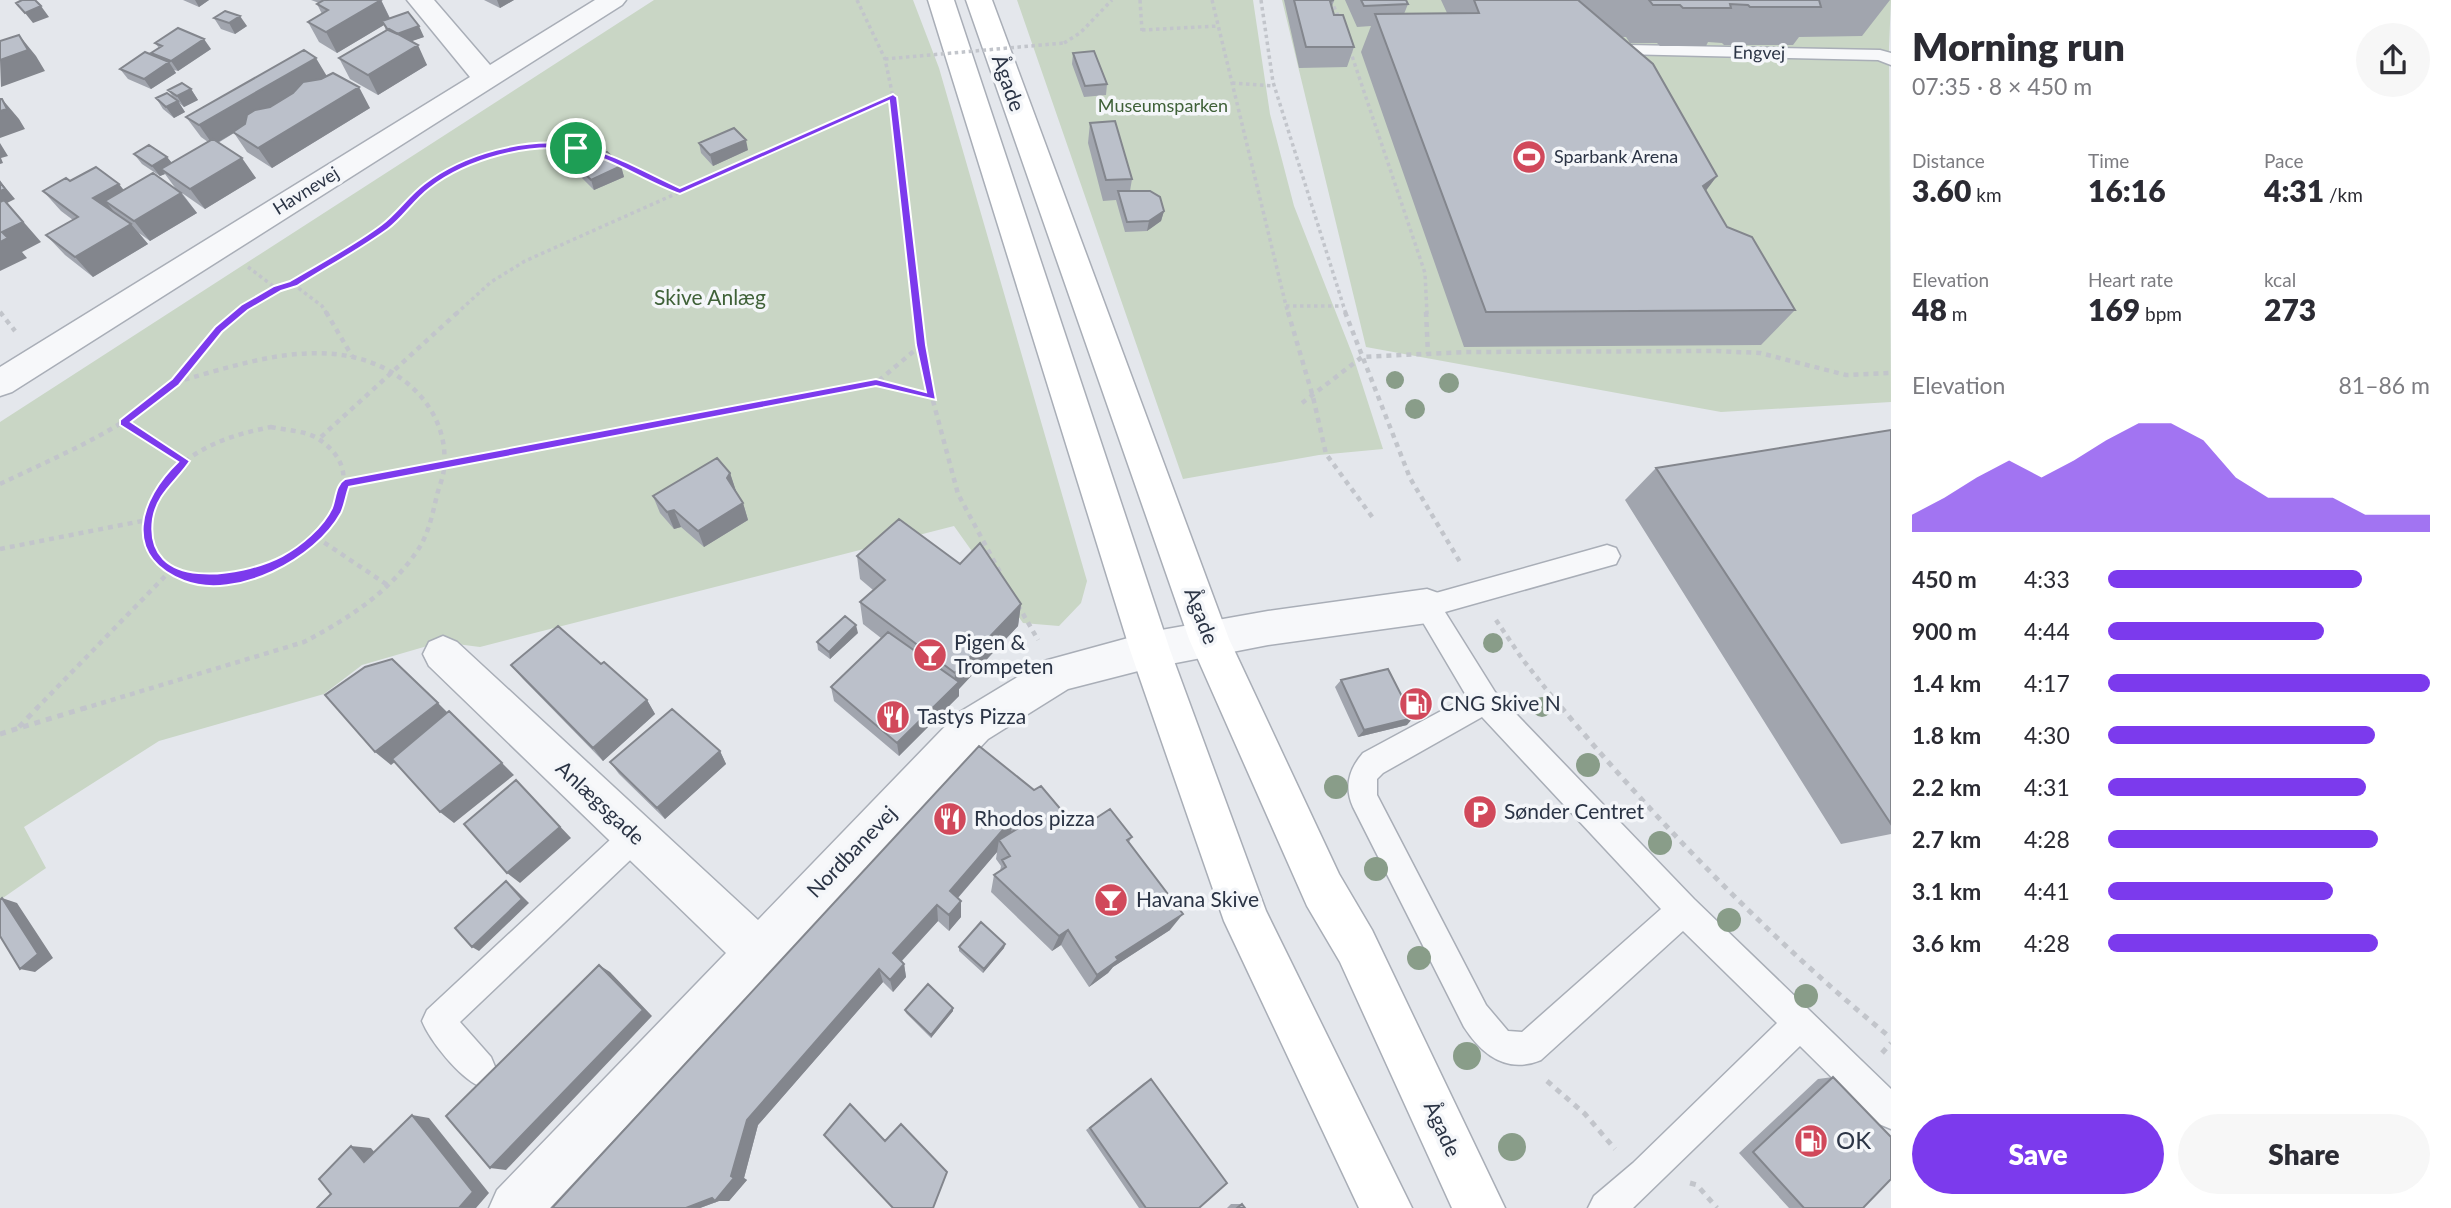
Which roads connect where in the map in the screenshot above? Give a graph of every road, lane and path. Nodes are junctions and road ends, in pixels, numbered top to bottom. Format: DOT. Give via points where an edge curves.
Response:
graph roads {
  1 [pos="420,0"];
  2 [pos="613,0"];
  3 [pos="857,0"];
  4 [pos="941,0"];
  5 [pos="979,0"];
  6 [pos="1112,0"];
  7 [pos="1140,0"];
  8 [pos="1212,0"];
  9 [pos="1331,0"];
  10 [pos="1218,26"];
  11 [pos="1343,29"];
  12 [pos="1347,42"];
  13 [pos="1627,50"];
  14 [pos="885,59"];
  15 [pos="1891,59"];
  16 [pos="486,78"];
  17 [pos="1232,83"];
  18 [pos="1274,86"];
  19 [pos="893,97"];
  20 [pos="680,191"];
  21 [pos="293,284"];
  22 [pos="1286,306"];
  23 [pos="1343,306"];
  24 [pos="0,344"];
  25 [pos="921,345"];
  26 [pos="1428,354"];
  27 [pos="352,356"];
  28 [pos="391,373"];
  29 [pos="1891,373"];
  30 [pos="10,377"];
  31 [pos="176,382"];
  32 [pos="876,383"];
  33 [pos="932,397"];
  34 [pos="1313,397"];
  35 [pos="1302,403"];
  36 [pos="123,422"];
  37 [pos="321,437"];
  38 [pos="185,461"];
  39 [pos="444,465"];
  40 [pos="0,484"];
  41 [pos="345,484"];
  42 [pos="1373,518"];
  43 [pos="147,520"];
  44 [pos="316,537"];
  45 [pos="0,549"];
  46 [pos="1607,556"];
  47 [pos="172,569"];
  48 [pos="1004,580"];
  49 [pos="389,586"];
  50 [pos="1017,603"];
  51 [pos="1427,606"];
  52 [pos="1209,639"];
  53 [pos="1150,650"];
  54 [pos="443,654"];
  55 [pos="1058,674"];
  56 [pos="1485,701"];
  57 [pos="19,728"];
  58 [pos="0,734"];
  59 [pos="635,836"];
  60 [pos="1683,910"];
  61 [pos="757,951"];
  62 [pos="1798,1025"];
  63 [pos="1500,1046"];
  64 [pos="479,1069"];
  65 [pos="1891,1112"];
  66 [pos="1645,1175"];
  67 [pos="515,1208"];
  68 [pos="1386,1208"];
  69 [pos="1479,1208"];
  70 [pos="1606,1208"];
  71 [pos="1717,1208"];
  1 -- 16 [label="street"];
  2 -- 16 [label="street, Havnevej"];
  3 -- 14 [label="path"];
  4 -- 53 [label="street, Ågade"];
  5 -- 52 [label="street, Ågade"];
  6 -- 14 [label="path, bridge" via="1064,43"];
  7 -- 10 [label="path" via="1142,31"];
  8 -- 10 [label="path"];
  9 -- 11 [label="path"];
  10 -- 17 [label="path"];
  12 -- 26 [label="path" via="1425,273"];
  13 -- 15 [label="lane, Engvej" via="1880,55"];
  14 -- 19 [label="path"];
  16 -- 30 [label="street, Havnevej"];
  17 -- 18 [label="path"];
  17 -- 22 [label="path"];
  19 -- 20 [label="path"];
  19 -- 25 [label="path"];
  20 -- 21 [label="path" via="576,148 505,151 463,164 427,186 386,226"];
  20 -- 28 [label="path" via="526,261 491,282"];
  21 -- 27 [label="path" via="322,306"];
  21 -- 31 [label="path" via="245,307 218,329"];
  22 -- 23 [label="path"];
  22 -- 34 [label="path"];
  24 -- 30 [label="street"];
  25 -- 32 [label="path"];
  25 -- 33 [label="path"];
  26 -- 29 [label="path" via="1739,352 1846,375"];
  26 -- 34 [label="path" via="1362,357"];
  27 -- 28 [label="path"];
  27 -- 31 [label="path" via="257,360"];
  28 -- 37 [label="path"];
  28 -- 39 [label="path" via="424,396 437,419"];
  31 -- 36 [label="path"];
  32 -- 33 [label="path"];
  32 -- 39 [label="path"];
  33 -- 48 [label="path" via="958,494"];
  34 -- 35 [label="path"];
  34 -- 42 [label="path" via="1326,454"];
  36 -- 38 [label="path"];
  36 -- 40 [label="path"];
  37 -- 38 [label="path" via="298,429 263,428 211,444"];
  37 -- 41 [label="path" via="335,450"];
  38 -- 43 [label="path" via="160,489"];
  39 -- 41 [label="path"];
  39 -- 49 [label="path" via="429,530"];
  41 -- 44 [label="path" via="336,510"];
  43 -- 45 [label="path"];
  43 -- 47 [label="path" via="149,545 163,565"];
  44 -- 47 [label="path" via="289,558 255,574 219,580 187,577"];
  44 -- 49 [label="path"];
  46 -- 51 [label="lane"];
  47 -- 57 [label="path"];
  49 -- 57 [label="path" via="350,618 304,642"];
  50 -- 55 [label="path"];
  51 -- 52 [label="street, Nordbanevej"];
  51 -- 56 [label="lane"];
  52 -- 53 [label="street, Nordbanevej"];
  52 -- 69 [label="street, Ågade" via="1323,890 1356,946"];
  53 -- 55 [label="street, Nordbanevej"];
  53 -- 68 [label="street, Ågade" via="1247,920"];
  54 -- 59 [label="street, Anlægsgade"];
  55 -- 61 [label="street, Nordbanevej" via="973,726"];
  56 -- 60 [label="lane"];
  56 -- 63 [label="lane" via="1373,762 1362,777 1362,786 1363,797 1475,1016"];
  57 -- 58 [label="path"];
  59 -- 61 [label="street, Anlægsgade"];
  59 -- 64 [label="lane" via="438,1021"];
  60 -- 62 [label="lane"];
  60 -- 63 [label="lane" via="1529,1048"];
  61 -- 67 [label="street, Nordbanevej"];
  62 -- 65 [label="lane"];
  62 -- 66 [label="lane"];
  63 -- 66 [label="path" via="1564,1094"];
  66 -- 70 [label="lane"];
  66 -- 71 [label="path" via="1697,1185"];
}
